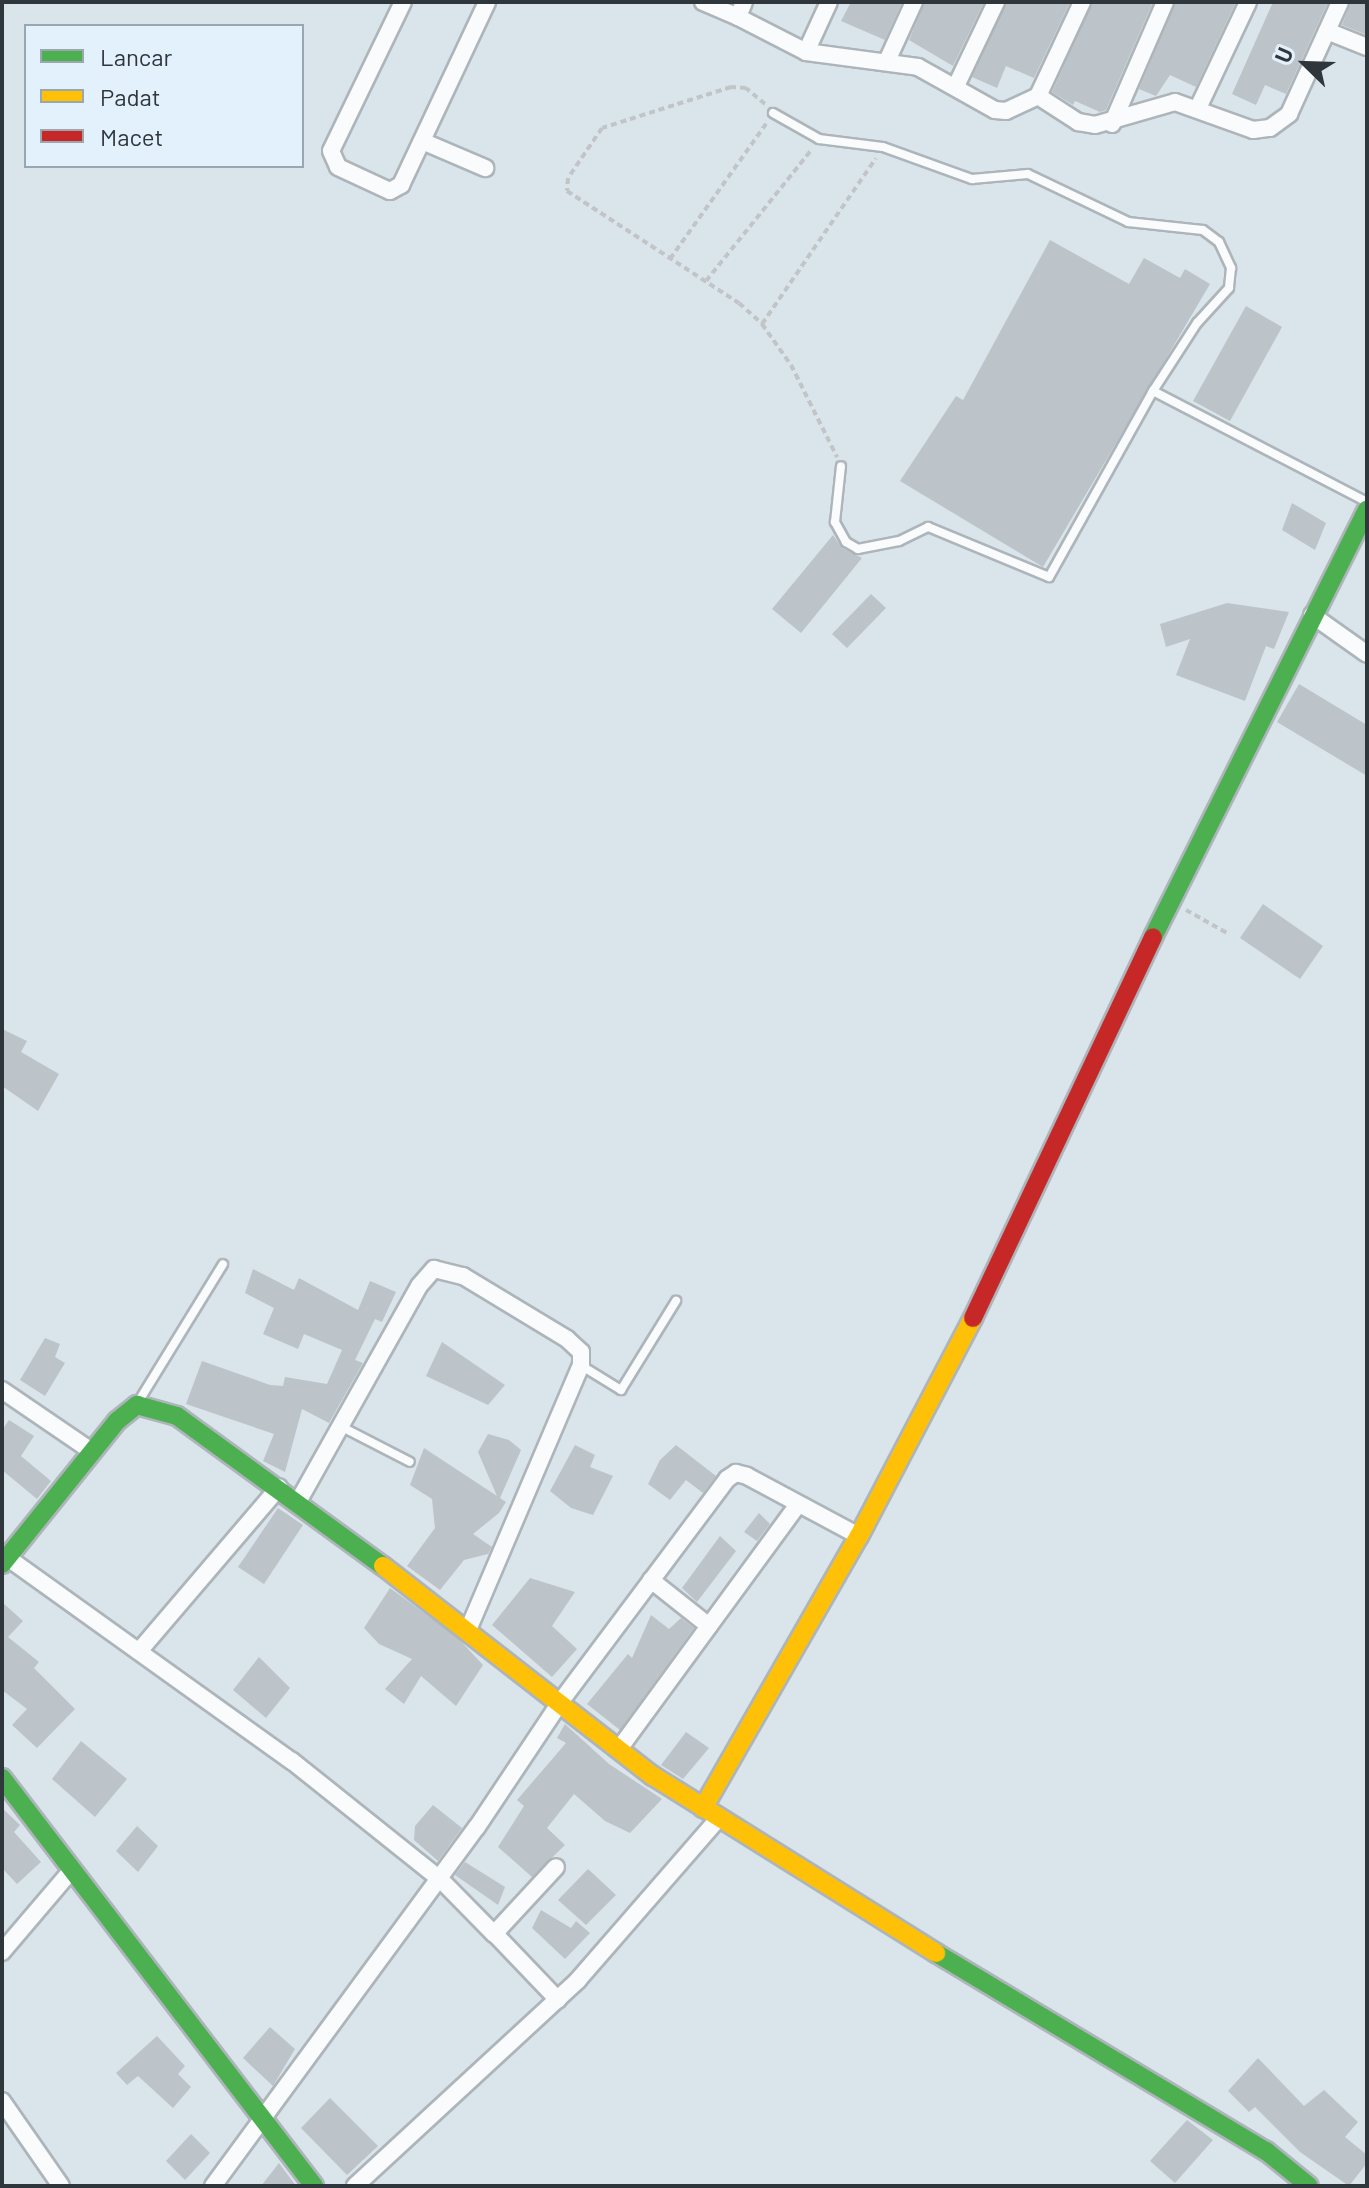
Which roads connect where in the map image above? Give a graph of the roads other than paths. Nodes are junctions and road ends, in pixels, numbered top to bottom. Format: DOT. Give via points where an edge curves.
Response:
graph roads {
  1 [pos="403,2"];
  2 [pos="487,2"];
  3 [pos="703,2"];
  4 [pos="829,2"];
  5 [pos="914,2"];
  6 [pos="996,2"];
  7 [pos="1082,2"];
  8 [pos="1165,2"];
  9 [pos="1248,2"];
  10 [pos="1340,2"];
  11 [pos="741,10"];
  12 [pos="1327,31"];
  13 [pos="1367,47"];
  14 [pos="806,52"];
  15 [pos="887,61"];
  16 [pos="956,86"];
  17 [pos="1038,96"];
  18 [pos="1198,108"];
  19 [pos="773,113"];
  20 [pos="1112,124"];
  21 [pos="422,141"];
  22 [pos="485,168"];
  23 [pos="1153,391"];
  24 [pos="841,466"];
  25 [pos="1367,502"];
  26 [pos="1367,510"];
  27 [pos="1312,615"];
  28 [pos="1367,654"];
  29 [pos="223,1264"];
  30 [pos="676,1301"];
  31 [pos="581,1365"];
  32 [pos="2,1390"];
  33 [pos="137,1405"];
  34 [pos="342,1427"];
  35 [pos="90,1450"];
  36 [pos="410,1462"];
  37 [pos="279,1487"];
  38 [pos="299,1500"];
  39 [pos="798,1504"];
  40 [pos="859,1536"];
  41 [pos="5,1561"];
  42 [pos="651,1580"];
  43 [pos="709,1626"];
  44 [pos="469,1628"];
  45 [pos="140,1650"];
  46 [pos="561,1701"];
  47 [pos="619,1749"];
  48 [pos="2,1778"];
  49 [pos="710,1814"];
  50 [pos="556,1867"];
  51 [pos="71,1871"];
  52 [pos="440,1879"];
  53 [pos="495,1934"];
  54 [pos="2,1952"];
  55 [pos="558,2000"];
  56 [pos="2,2101"];
  57 [pos="261,2123"];
  58 [pos="61,2186"];
  59 [pos="213,2186"];
  60 [pos="314,2186"];
  61 [pos="355,2186"];
  62 [pos="1309,2186"];
  1 -- 21 [label="street" via="331,159 338,167 398,190"];
  2 -- 21 [label="street"];
  3 -- 11 [label="street"];
  4 -- 14 [label="street"];
  5 -- 15 [label="street"];
  6 -- 16 [label="street"];
  7 -- 17 [label="street"];
  8 -- 20 [label="street"];
  9 -- 18 [label="street"];
  10 -- 12 [label="street"];
  11 -- 14 [label="street"];
  12 -- 13 [label="street"];
  12 -- 18 [label="street" via="1282,123 1253,130"];
  14 -- 15 [label="street"];
  15 -- 16 [label="street" via="918,67"];
  16 -- 17 [label="street" via="995,110 1006,111"];
  17 -- 20 [label="street" via="1078,122"];
  18 -- 20 [label="street" via="1175,102"];
  19 -- 23 [label="lane" via="819,139 883,147 972,179 1028,174 1107,215 1142,226 1203,230 1219,242 1231,268 1229,288 1197,323"];
  21 -- 22 [label="street"];
  23 -- 24 [label="lane" via="1045,579 928,527 899,541 858,549 846,542 835,522"];
  23 -- 25 [label="lane"];
  26 -- 27 [label="street"];
  27 -- 28 [label="street"];
  27 -- 40 [label="street" via="1170,901 996,1275"];
  29 -- 33 [label="lane"];
  30 -- 31 [label="lane" via="621,1390"];
  31 -- 34 [label="street" via="581,1352 554,1329 463,1276 434,1269 419,1286"];
  31 -- 44 [label="street"];
  32 -- 35 [label="street"];
  33 -- 35 [label="street"];
  33 -- 37 [label="street" via="177,1416"];
  34 -- 36 [label="lane"];
  34 -- 38 [label="street"];
  35 -- 41 [label="street"];
  37 -- 38 [label="street"];
  37 -- 45 [label="street"];
  38 -- 44 [label="street"];
  39 -- 40 [label="street"];
  39 -- 42 [label="street" via="747,1476 732,1475"];
  39 -- 43 [label="street"];
  40 -- 49 [label="street"];
  41 -- 45 [label="street"];
  42 -- 43 [label="street"];
  42 -- 46 [label="street"];
  43 -- 47 [label="street"];
  44 -- 46 [label="street"];
  45 -- 52 [label="street"];
  46 -- 47 [label="street"];
  46 -- 52 [label="street"];
  47 -- 49 [label="street"];
  48 -- 51 [label="street"];
  49 -- 55 [label="street"];
  49 -- 62 [label="street" via="1253,2143"];
  50 -- 53 [label="street"];
  51 -- 54 [label="street"];
  51 -- 57 [label="street"];
  52 -- 53 [label="street"];
  52 -- 57 [label="street"];
  53 -- 55 [label="street"];
  55 -- 61 [label="street"];
  56 -- 58 [label="street"];
  57 -- 59 [label="street"];
  57 -- 60 [label="street"];
}
